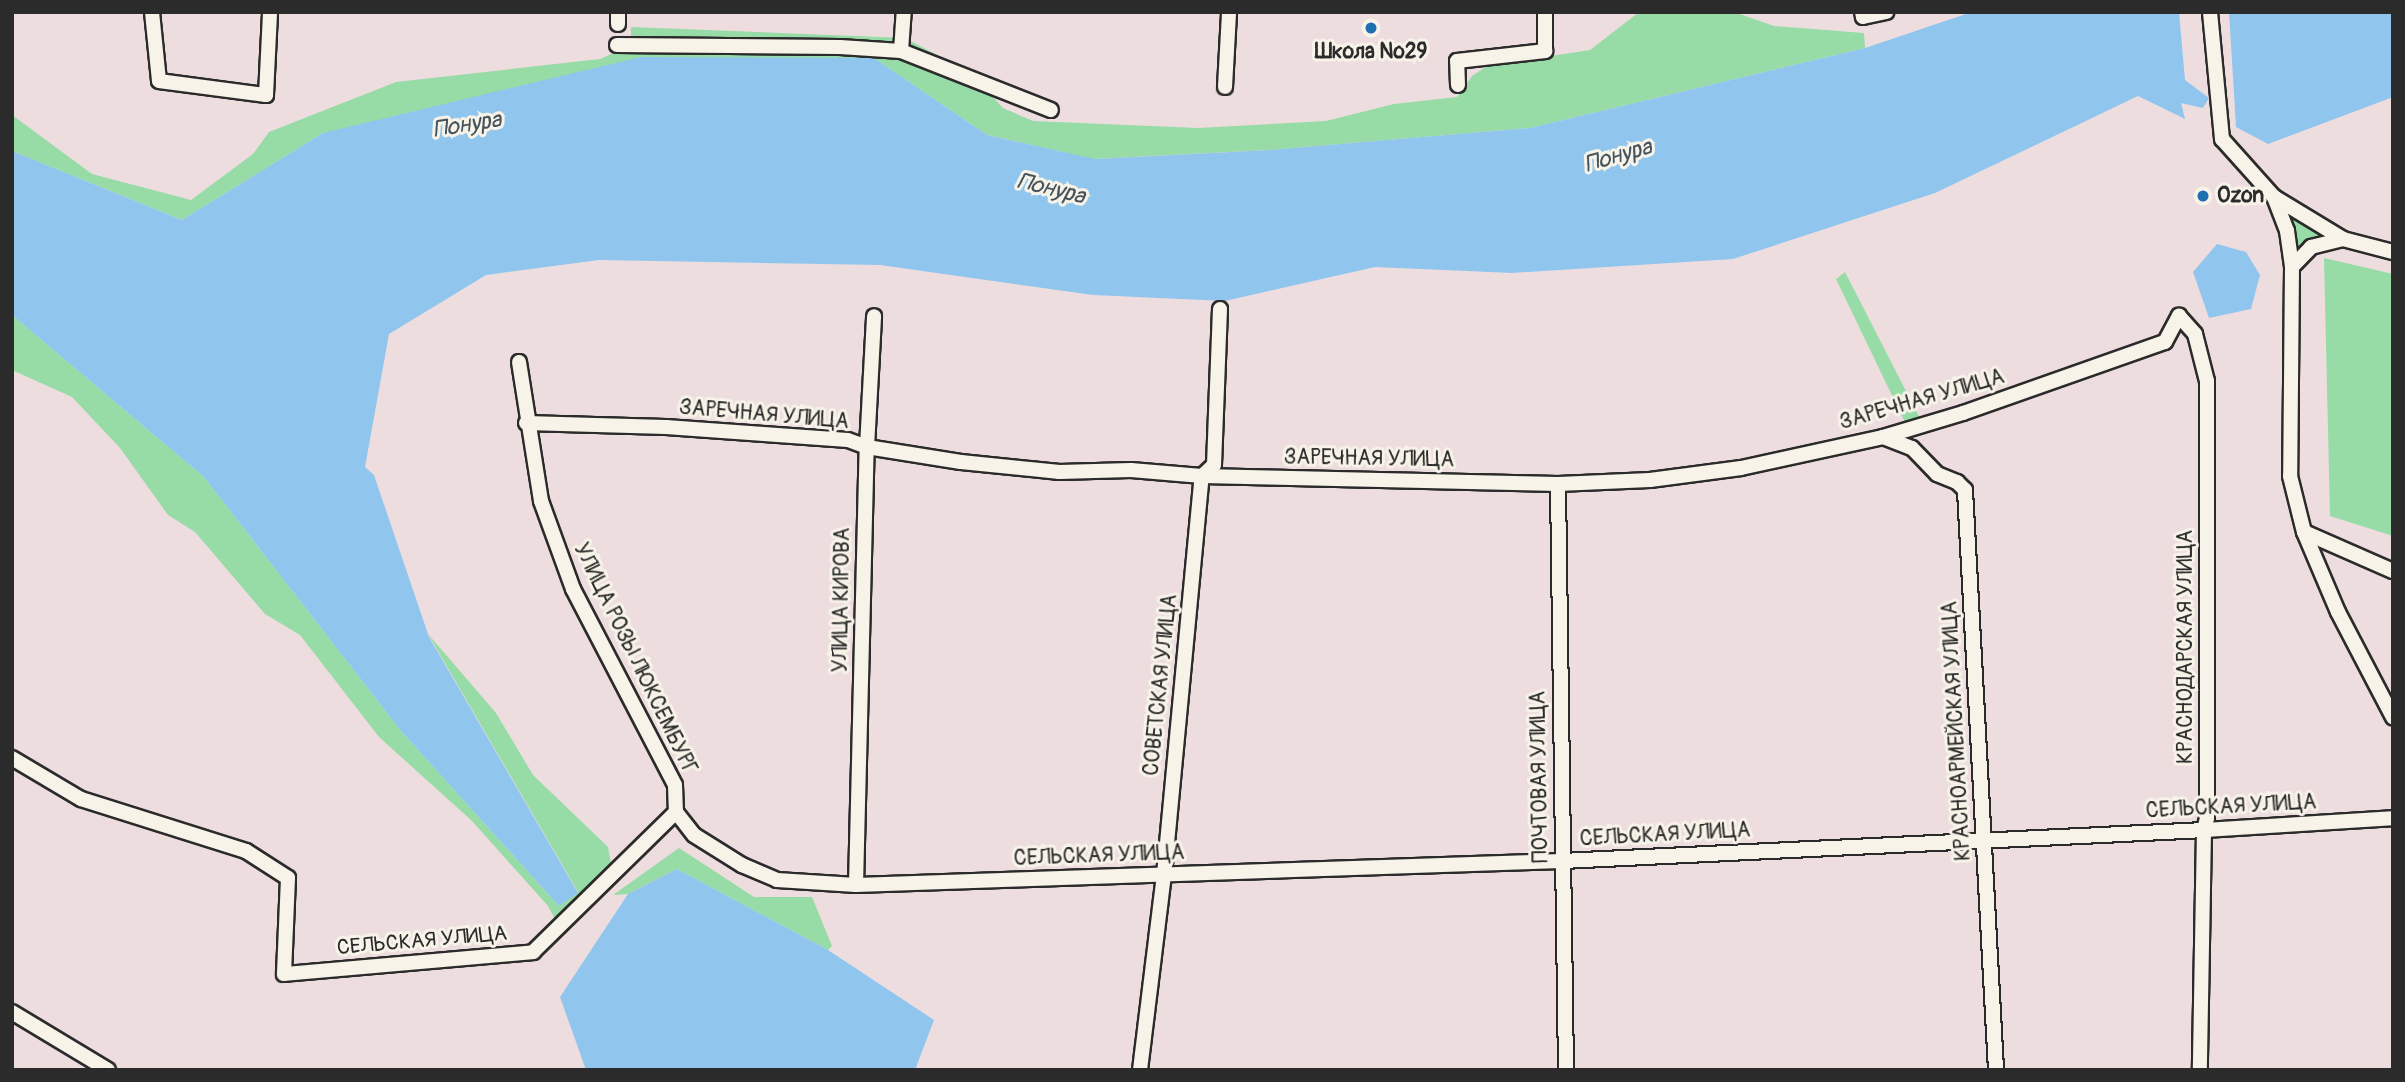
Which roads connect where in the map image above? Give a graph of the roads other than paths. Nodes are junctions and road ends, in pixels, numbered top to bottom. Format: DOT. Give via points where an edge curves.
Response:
graph roads {
  1 [pos="152,12"];
  2 [pos="270,12"];
  3 [pos="904,12"];
  4 [pos="1229,12"];
  5 [pos="1545,12"];
  6 [pos="1862,12"];
  7 [pos="1886,12"];
  8 [pos="2210,12"];
  9 [pos="617,45"];
  10 [pos="901,51"];
  11 [pos="1458,85"];
  12 [pos="1225,87"];
  13 [pos="1051,110"];
  14 [pos="2274,198"];
  15 [pos="2343,239"];
  16 [pos="2393,252"];
  17 [pos="2292,267"];
  18 [pos="1220,309"];
  19 [pos="874,316"];
  20 [pos="2179,316"];
  21 [pos="519,362"];
  22 [pos="526,422"];
  23 [pos="1883,437"];
  24 [pos="867,447"];
  25 [pos="1202,476"];
  26 [pos="1558,484"];
  27 [pos="2304,532"];
  28 [pos="2393,571"];
  29 [pos="2393,717"];
  30 [pos="12,758"];
  31 [pos="676,812"];
  32 [pos="2393,818"];
  33 [pos="2204,830"];
  34 [pos="1984,839"];
  35 [pos="1562,861"];
  36 [pos="1164,875"];
  37 [pos="856,885"];
  38 [pos="12,1012"];
  39 [pos="108,1070"];
  40 [pos="1140,1070"];
  41 [pos="1566,1070"];
  42 [pos="1996,1070"];
  43 [pos="2200,1070"];
  1 -- 2 [label="street" via="159,81 266,95"];
  3 -- 10 [label="street"];
  4 -- 12 [label="street"];
  5 -- 11 [label="street" via="1545,51 1457,61"];
  6 -- 7 [label="street" via="1863,17"];
  8 -- 14 [label="street" via="2222,139"];
  9 -- 10 [label="street"];
  10 -- 13 [label="street"];
  14 -- 15 [label="street"];
  14 -- 17 [label="street" via="2287,230"];
  15 -- 16 [label="street"];
  15 -- 17 [label="street" via="2311,247"];
  17 -- 27 [label="street" via="2290,476"];
  18 -- 25 [label="street, СОВЕТСКАЯ УЛИЦА" via="1214,465"];
  19 -- 24 [label="street, УЛИЦА КИРОВА"];
  20 -- 23 [label="street, ЗАРЕЧНАЯ УЛИЦА" via="2165,342 1963,414"];
  20 -- 33 [label="street, КРАСНОДАРСКАЯ УЛИЦА" via="2195,334 2207,381"];
  21 -- 22 [label="street, УЛИЦА РОЗЫ ЛЮКСЕМБУРГ"];
  22 -- 24 [label="street, ЗАРЕЧНАЯ УЛИЦА" via="848,440"];
  22 -- 31 [label="street, УЛИЦА РОЗЫ ЛЮКСЕМБУРГ" via="541,501 573,589 675,785"];
  23 -- 26 [label="street, ЗАРЕЧНАЯ УЛИЦА" via="1741,468 1650,480"];
  23 -- 34 [label="street, КРАСНОАРМЕЙСКАЯ УЛИЦА" via="1912,449 1937,474 1965,490"];
  24 -- 25 [label="street, ЗАРЕЧНАЯ УЛИЦА" via="1059,472 1130,470"];
  24 -- 37 [label="street, УЛИЦА КИРОВА"];
  25 -- 26 [label="street, ЗАРЕЧНАЯ УЛИЦА"];
  25 -- 36 [label="street, СОВЕТСКАЯ УЛИЦА"];
  26 -- 35 [label="street, ПОЧТОВАЯ УЛИЦА"];
  27 -- 28 [label="street"];
  27 -- 29 [label="street" via="2338,612"];
  30 -- 31 [label="street, СЕЛЬСКАЯ УЛИЦА" via="81,799 246,851 288,878 284,974 533,952"];
  31 -- 37 [label="street, СЕЛЬСКАЯ УЛИЦА" via="694,835 777,880"];
  32 -- 33 [label="street, СЕЛЬСКАЯ УЛИЦА"];
  33 -- 34 [label="street, СЕЛЬСКАЯ УЛИЦА"];
  33 -- 43 [label="street, КРАСНОДАРСКАЯ УЛИЦА"];
  34 -- 35 [label="street, СЕЛЬСКАЯ УЛИЦА"];
  34 -- 42 [label="street, КРАСНОАРМЕЙСКАЯ УЛИЦА"];
  35 -- 36 [label="street, СЕЛЬСКАЯ УЛИЦА"];
  35 -- 41 [label="street, ПОЧТОВАЯ УЛИЦА"];
  36 -- 37 [label="street, СЕЛЬСКАЯ УЛИЦА"];
  36 -- 40 [label="street, СОВЕТСКАЯ УЛИЦА"];
  38 -- 39 [label="street"];
}
